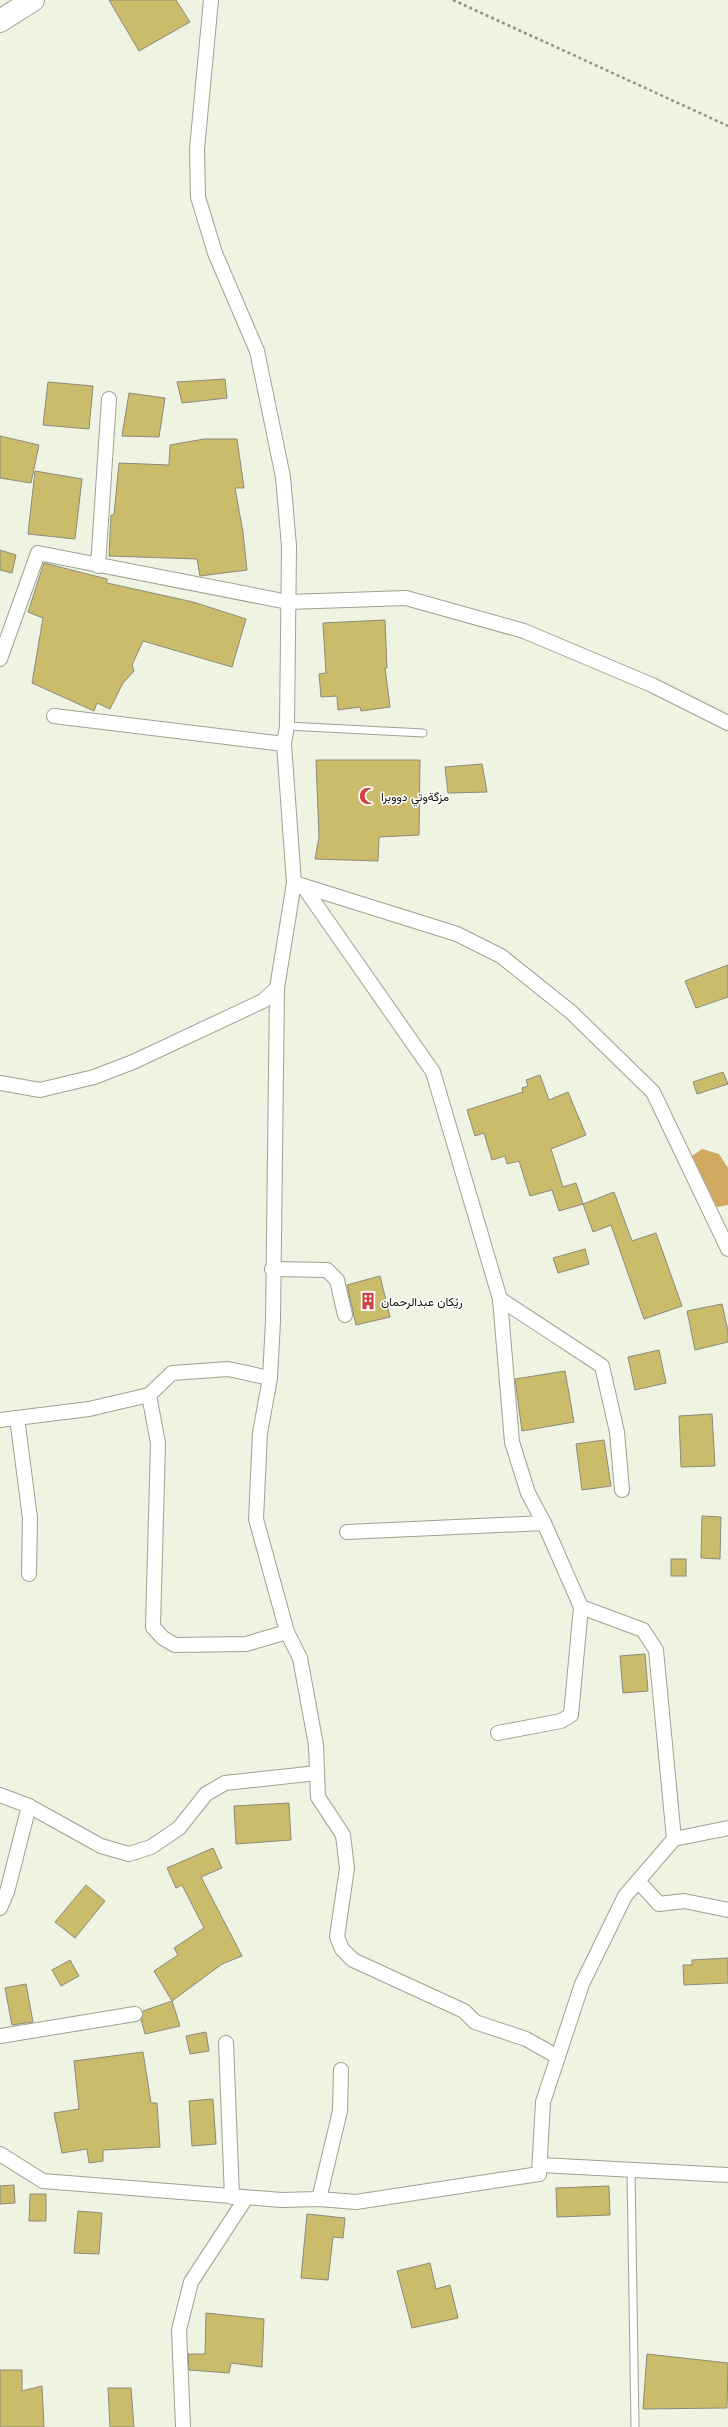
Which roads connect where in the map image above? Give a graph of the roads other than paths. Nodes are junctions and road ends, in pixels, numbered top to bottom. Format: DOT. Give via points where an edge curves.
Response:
graph roads {
  1 [pos="33,0"];
  2 [pos="211,0"];
  3 [pos="0,21"];
  4 [pos="109,399"];
  5 [pos="98,566"];
  6 [pos="288,602"];
  7 [pos="0,659"];
  8 [pos="54,716"];
  9 [pos="728,724"];
  10 [pos="287,726"];
  11 [pos="423,733"];
  12 [pos="284,744"];
  13 [pos="298,885"];
  14 [pos="277,988"];
  15 [pos="0,1083"];
  16 [pos="728,1249"];
  17 [pos="272,1269"];
  18 [pos="500,1299"];
  19 [pos="345,1315"];
  20 [pos="270,1378"];
  21 [pos="149,1395"];
  22 [pos="17,1418"];
  23 [pos="0,1420"];
  24 [pos="622,1490"];
  25 [pos="544,1524"];
  26 [pos="347,1532"];
  27 [pos="29,1574"];
  28 [pos="580,1607"];
  29 [pos="286,1632"];
  30 [pos="498,1733"];
  31 [pos="317,1773"];
  32 [pos="0,1795"];
  33 [pos="28,1806"];
  34 [pos="728,1828"];
  35 [pos="674,1839"];
  36 [pos="638,1881"];
  37 [pos="0,1908"];
  38 [pos="728,1910"];
  39 [pos="135,2014"];
  40 [pos="0,2036"];
  41 [pos="226,2043"];
  42 [pos="558,2057"];
  43 [pos="341,2070"];
  44 [pos="0,2154"];
  45 [pos="541,2165"];
  46 [pos="631,2170"];
  47 [pos="728,2176"];
  48 [pos="232,2197"];
  49 [pos="246,2198"];
  50 [pos="319,2198"];
  51 [pos="183,2427"];
  52 [pos="635,2427"];
  1 -- 3 [label="highway"];
  2 -- 6 [label="street" via="197,149 198,196 215,253 257,352 283,477 289,546"];
  4 -- 5 [label="street"];
  5 -- 6 [label="street"];
  5 -- 7 [label="street" via="38,553"];
  6 -- 9 [label="street" via="406,598 524,631 652,685"];
  6 -- 10 [label="street"];
  8 -- 12 [label="street"];
  10 -- 11 [label="lane"];
  10 -- 12 [label="street"];
  12 -- 13 [label="street"];
  13 -- 14 [label="street"];
  13 -- 16 [label="street" via="457,934 501,956 571,1012 653,1092"];
  13 -- 18 [label="street" via="433,1072"];
  14 -- 15 [label="street" via="263,1001 133,1062 94,1077 40,1090"];
  14 -- 17 [label="street"];
  17 -- 19 [label="street" via="327,1270 337,1280"];
  17 -- 20 [label="street"];
  18 -- 24 [label="street" via="602,1366 617,1432"];
  18 -- 25 [label="street" via="512,1442 528,1493"];
  20 -- 21 [label="street" via="228,1369 172,1373"];
  20 -- 29 [label="street" via="260,1433 256,1519"];
  21 -- 22 [label="street" via="89,1409"];
  21 -- 29 [label="street" via="158,1443 153,1627 163,1638 175,1645 246,1644"];
  22 -- 23 [label="street"];
  22 -- 27 [label="street" via="30,1518"];
  25 -- 26 [label="street"];
  25 -- 28 [label="street"];
  28 -- 30 [label="street" via="571,1715 561,1721"];
  28 -- 35 [label="street" via="643,1630 656,1650"];
  29 -- 31 [label="street" via="300,1658 316,1746"];
  31 -- 33 [label="street" via="225,1783 206,1794 179,1828 151,1847 129,1854 101,1846"];
  31 -- 42 [label="street" via="318,1797 343,1835 347,1868 337,1937 342,1950 353,1960 464,2010 475,2022 526,2039"];
  32 -- 33 [label="street"];
  33 -- 37 [label="street" via="7,1892"];
  34 -- 35 [label="street"];
  35 -- 36 [label="street"];
  36 -- 38 [label="street" via="659,1904 684,1901"];
  36 -- 42 [label="street" via="625,1896 582,1984"];
  39 -- 40 [label="street"];
  41 -- 48 [label="street"];
  42 -- 45 [label="street" via="543,2102"];
  43 -- 50 [label="street" via="340,2111"];
  44 -- 48 [label="street" via="43,2181"];
  45 -- 46 [label="street"];
  45 -- 50 [label="street" via="539,2174 356,2202"];
  46 -- 47 [label="street"];
  46 -- 52 [label="lane"];
  48 -- 49 [label="street"];
  49 -- 50 [label="street"];
  49 -- 51 [label="street" via="191,2282 179,2330"];
}
